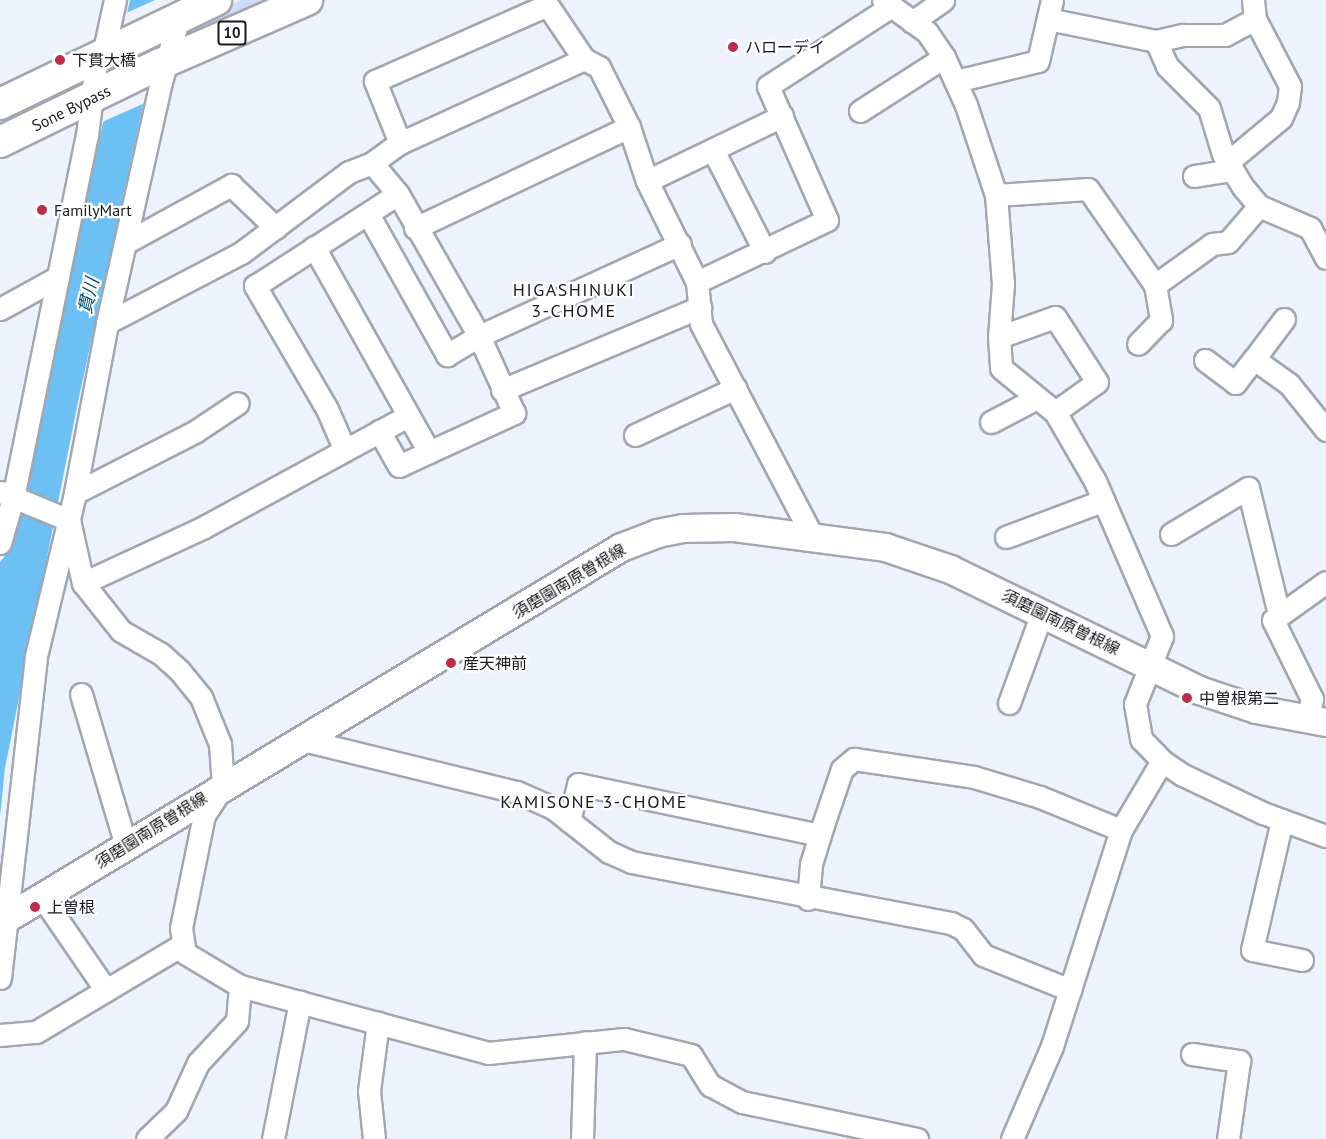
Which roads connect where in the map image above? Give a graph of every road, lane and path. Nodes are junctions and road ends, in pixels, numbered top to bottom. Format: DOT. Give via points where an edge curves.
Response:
graph roads {
  1 [pos="115,0"];
  2 [pos="216,0"];
  3 [pos="307,0"];
  4 [pos="943,0"];
  5 [pos="545,2"];
  6 [pos="887,4"];
  7 [pos="1255,6"];
  8 [pos="1050,9"];
  9 [pos="175,14"];
  10 [pos="912,22"];
  11 [pos="1156,41"];
  12 [pos="103,54"];
  13 [pos="944,57"];
  14 [pos="584,59"];
  15 [pos="162,64"];
  16 [pos="956,81"];
  17 [pos="96,96"];
  18 [pos="0,104"];
  19 [pos="860,111"];
  20 [pos="782,116"];
  21 [pos="629,128"];
  22 [pos="0,142"];
  23 [pos="400,143"];
  24 [pos="714,152"];
  25 [pos="372,163"];
  26 [pos="1230,166"];
  27 [pos="1194,176"];
  28 [pos="647,182"];
  29 [pos="398,194"];
  30 [pos="996,195"];
  31 [pos="1259,206"];
  32 [pos="368,214"];
  33 [pos="276,228"];
  34 [pos="415,228"];
  35 [pos="127,242"];
  36 [pos="680,244"];
  37 [pos="315,247"];
  38 [pos="765,252"];
  39 [pos="1326,258"];
  40 [pos="58,277"];
  41 [pos="697,282"];
  42 [pos="1155,285"];
  43 [pos="700,307"];
  44 [pos="0,309"];
  45 [pos="1284,319"];
  46 [pos="107,323"];
  47 [pos="479,336"];
  48 [pos="999,337"];
  49 [pos="1138,344"];
  50 [pos="1254,359"];
  51 [pos="1205,360"];
  52 [pos="736,388"];
  53 [pos="502,390"];
  54 [pos="1036,398"];
  55 [pos="238,403"];
  56 [pos="1055,412"];
  57 [pos="408,416"];
  58 [pos="992,422"];
  59 [pos="379,430"];
  60 [pos="1326,430"];
  61 [pos="635,435"];
  62 [pos="344,448"];
  63 [pos="429,452"];
  64 [pos="75,493"];
  65 [pos="10,496"];
  66 [pos="1102,501"];
  67 [pos="67,520"];
  68 [pos="1171,534"];
  69 [pos="812,536"];
  70 [pos="1006,537"];
  71 [pos="2,541"];
  72 [pos="1326,582"];
  73 [pos="83,583"];
  74 [pos="1042,613"];
  75 [pos="1279,614"];
  76 [pos="1149,665"];
  77 [pos="81,694"];
  78 [pos="1009,703"];
  79 [pos="1318,708"];
  80 [pos="303,740"];
  81 [pos="1162,761"];
  82 [pos="223,786"];
  83 [pos="1282,820"];
  84 [pos="569,821"];
  85 [pos="1121,830"];
  86 [pos="820,835"];
  87 [pos="1326,836"];
  88 [pos="126,846"];
  89 [pos="42,897"];
  90 [pos="808,899"];
  91 [pos="2,921"];
  92 [pos="182,945"];
  93 [pos="1302,960"];
  94 [pos="0,978"];
  95 [pos="240,986"];
  96 [pos="106,990"];
  97 [pos="1070,990"];
  98 [pos="300,1002"];
  99 [pos="378,1023"];
  100 [pos="0,1035"];
  101 [pos="585,1042"];
  102 [pos="1192,1054"];
  103 [pos="911,1138"];
  104 [pos="147,1139"];
  105 [pos="273,1139"];
  106 [pos="374,1139"];
  107 [pos="582,1139"];
  108 [pos="1012,1139"];
  109 [pos="1228,1139"];
  1 -- 12 [label="street"];
  2 -- 9 [label="highway, Sone Bypass / 10"];
  3 -- 15 [label="highway, Sone Bypass / 10"];
  4 -- 10 [label="street"];
  5 -- 14 [label="street"];
  5 -- 23 [label="street" via="375,81"];
  6 -- 10 [label="street"];
  6 -- 20 [label="street" via="768,86"];
  7 -- 11 [label="street" via="1225,35 1183,34"];
  7 -- 26 [label="street" via="1290,86 1288,102 1281,118"];
  8 -- 11 [label="street"];
  8 -- 16 [label="street" via="1038,61"];
  9 -- 12 [label="highway, Sone Bypass / 10"];
  9 -- 15 [label="street"];
  10 -- 13 [label="street" via="927,32"];
  11 -- 26 [label="street" via="1167,66 1209,108"];
  12 -- 17 [label="street"];
  12 -- 18 [label="highway, Sone Bypass / 10"];
  13 -- 16 [label="street"];
  13 -- 19 [label="street"];
  14 -- 21 [label="street" via="599,67"];
  14 -- 23 [label="street"];
  15 -- 17 [label="highway, Sone Bypass / 10"];
  15 -- 35 [label="street"];
  16 -- 30 [label="street"];
  17 -- 22 [label="highway, Sone Bypass / 10"];
  17 -- 40 [label="street"];
  20 -- 24 [label="street"];
  20 -- 38 [label="street" via="827,220"];
  21 -- 28 [label="street"];
  21 -- 34 [label="street"];
  23 -- 25 [label="street"];
  24 -- 28 [label="street"];
  24 -- 38 [label="street"];
  25 -- 29 [label="street"];
  25 -- 33 [label="street" via="349,171"];
  26 -- 27 [label="street"];
  26 -- 31 [label="street"];
  28 -- 36 [label="street"];
  29 -- 32 [label="street"];
  29 -- 34 [label="street"];
  30 -- 42 [label="street" via="1088,189"];
  30 -- 48 [label="street" via="1003,284"];
  31 -- 39 [label="street" via="1310,228"];
  31 -- 42 [label="street" via="1228,242 1202,250"];
  32 -- 37 [label="street"];
  32 -- 47 [label="street" via="447,355"];
  33 -- 35 [label="street" via="231,185"];
  33 -- 46 [label="street" via="241,253"];
  34 -- 47 [label="street"];
  35 -- 46 [label="street"];
  36 -- 41 [label="street"];
  36 -- 47 [label="street"];
  37 -- 57 [label="street"];
  37 -- 62 [label="street" via="255,286 327,409"];
  38 -- 41 [label="street"];
  40 -- 44 [label="street"];
  40 -- 65 [label="street"];
  41 -- 43 [label="street"];
  42 -- 49 [label="street" via="1161,320"];
  43 -- 52 [label="street" via="701,324"];
  43 -- 53 [label="street"];
  45 -- 50 [label="street"];
  46 -- 64 [label="street"];
  47 -- 53 [label="street"];
  48 -- 54 [label="street" via="1001,368"];
  48 -- 56 [label="street" via="1055,317 1097,382"];
  50 -- 51 [label="street" via="1235,382"];
  50 -- 60 [label="street" via="1289,384"];
  52 -- 61 [label="street"];
  52 -- 69 [label="street"];
  53 -- 63 [label="street" via="514,413"];
  54 -- 56 [label="street"];
  54 -- 58 [label="street"];
  55 -- 64 [label="street" via="195,431"];
  56 -- 66 [label="street"];
  57 -- 59 [label="street"];
  57 -- 63 [label="street"];
  59 -- 62 [label="street"];
  59 -- 63 [label="street" via="399,466"];
  62 -- 73 [label="street" via="204,527"];
  64 -- 67 [label="street"];
  65 -- 67 [label="street"];
  65 -- 71 [label="street"];
  66 -- 70 [label="street"];
  66 -- 76 [label="street" via="1162,636"];
  67 -- 73 [label="street"];
  67 -- 91 [label="street" via="36,656"];
  68 -- 75 [label="street" via="1248,488"];
  69 -- 74 [label="main road, 須磨園南原曽根線" via="885,548 950,569"];
  69 -- 80 [label="main road, 須磨園南原曽根線" via="734,527 683,528 648,537 621,548"];
  72 -- 75 [label="street"];
  73 -- 82 [label="street" via="121,631 161,654 201,698 220,744"];
  74 -- 76 [label="main road, 須磨園南原曽根線"];
  74 -- 78 [label="street"];
  75 -- 79 [label="street" via="1273,620"];
  76 -- 79 [label="main road, 須磨園南原曽根線" via="1198,690 1256,709"];
  76 -- 81 [label="street" via="1135,704 1135,722 1141,739"];
  77 -- 88 [label="street"];
  80 -- 82 [label="main road, 須磨園南原曽根線"];
  80 -- 84 [label="street" via="517,792"];
  81 -- 83 [label="street" via="1183,775"];
  81 -- 85 [label="street"];
  82 -- 88 [label="main road, 須磨園南原曽根線"];
  82 -- 92 [label="street" via="204,815 181,928"];
  83 -- 87 [label="street"];
  83 -- 93 [label="street" via="1252,950"];
  84 -- 86 [label="street" via="578,784"];
  84 -- 90 [label="street" via="609,852 631,862"];
  85 -- 86 [label="street" via="1040,797 974,777 854,759 842,769"];
  85 -- 97 [label="street"];
  86 -- 90 [label="street" via="811,864"];
  88 -- 89 [label="main road, 須磨園南原曽根線"];
  89 -- 91 [label="main road, 須磨園南原曽根線"];
  89 -- 96 [label="street"];
  90 -- 97 [label="street" via="889,909 951,923 963,929 983,956"];
  91 -- 94 [label="street"];
  92 -- 95 [label="street" via="185,953"];
  92 -- 96 [label="street"];
  95 -- 98 [label="street"];
  95 -- 104 [label="street" via="237,1021 198,1063 176,1111"];
  96 -- 100 [label="street" via="36,1032"];
  97 -- 108 [label="street" via="1052,1046"];
  98 -- 99 [label="street"];
  98 -- 105 [label="street"];
  99 -- 101 [label="street" via="488,1053"];
  99 -- 106 [label="street" via="369,1091"];
  101 -- 103 [label="street" via="624,1039 691,1055 710,1085 742,1102"];
  101 -- 107 [label="street"];
  102 -- 109 [label="street" via="1239,1061"];
}
